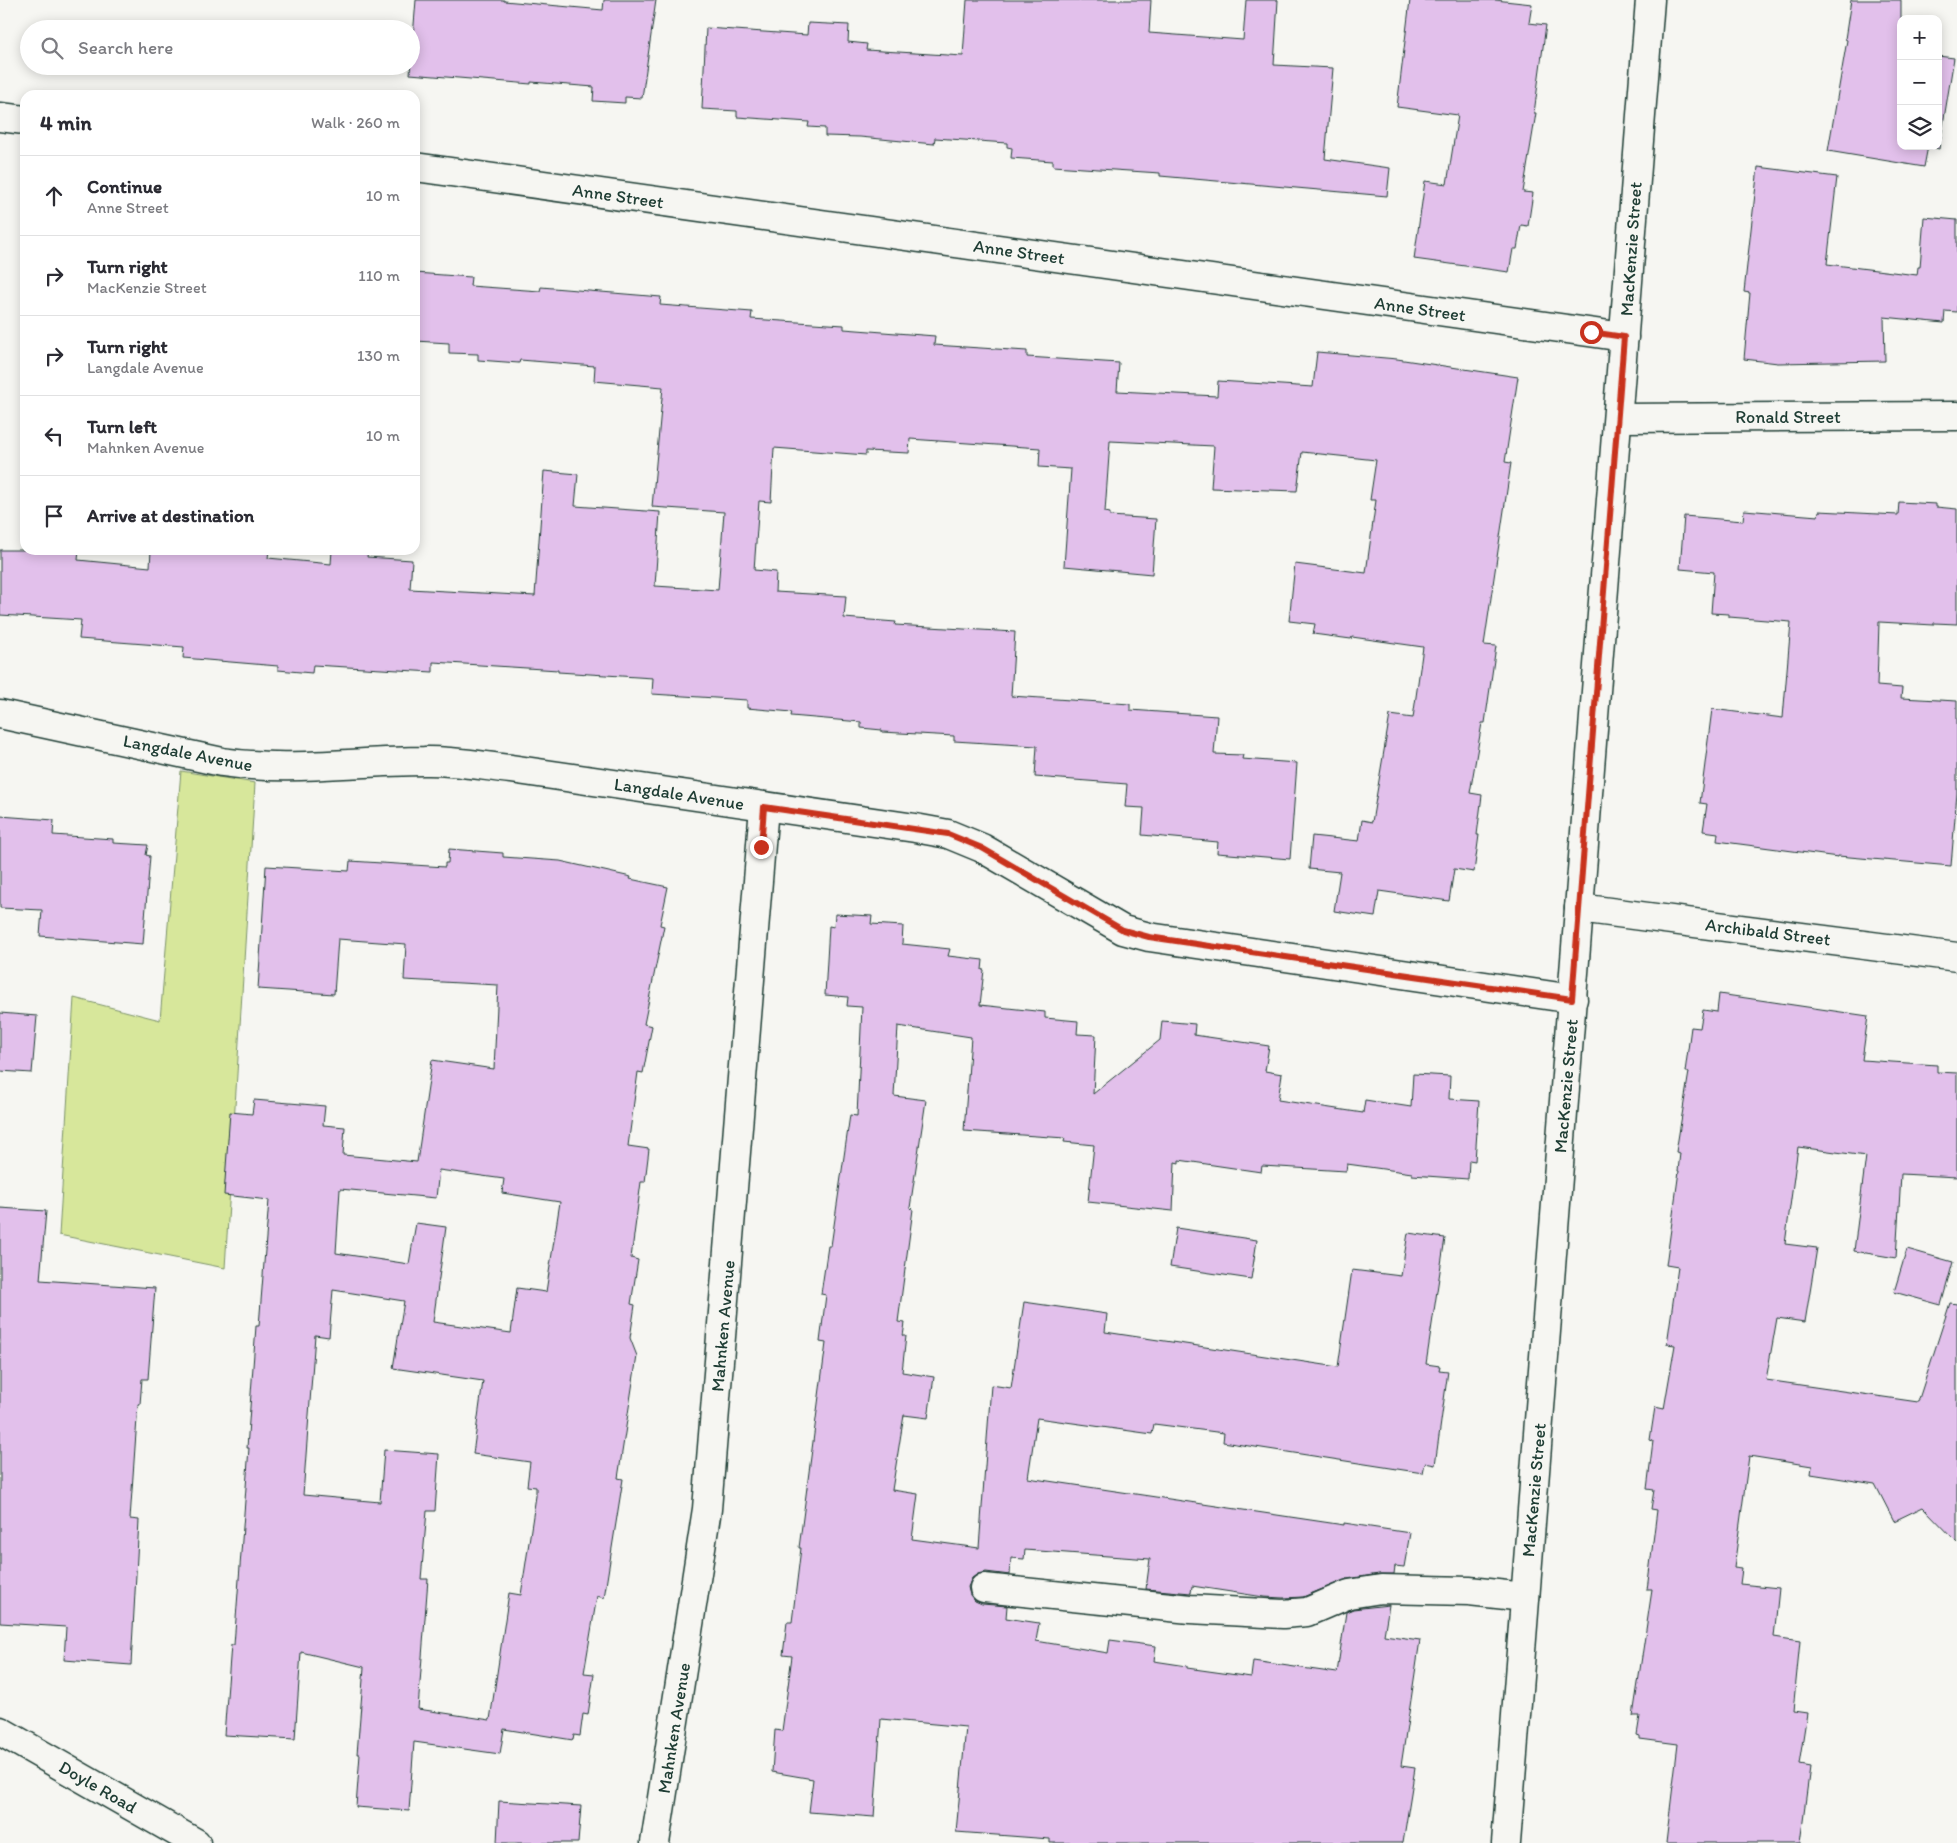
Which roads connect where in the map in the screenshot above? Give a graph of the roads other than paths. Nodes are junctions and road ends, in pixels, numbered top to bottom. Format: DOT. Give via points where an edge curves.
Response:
graph roads {
  1 [pos="1650,0"];
  2 [pos="0,117"];
  3 [pos="20,119"];
  4 [pos="420,168"];
  5 [pos="1624,337"];
  6 [pos="1957,416"];
  7 [pos="1618,418"];
  8 [pos="0,714"];
  9 [pos="764,807"];
  10 [pos="1579,908"];
  11 [pos="1957,957"];
  12 [pos="1572,999"];
  13 [pos="984,1588"];
  14 [pos="1525,1597"];
  15 [pos="0,1731"];
  16 [pos="196,1843"];
  17 [pos="655,1843"];
  18 [pos="1506,1843"];
  1 -- 5 [label="street, MacKenzie Street"];
  2 -- 3 [label="street"];
  4 -- 5 [label="street, Anne Street"];
  5 -- 7 [label="street, MacKenzie Street"];
  6 -- 7 [label="street, Ronald Street"];
  7 -- 10 [label="street, MacKenzie Street"];
  8 -- 9 [label="street, Langdale Avenue" via="251,766 426,760 457,762"];
  9 -- 12 [label="street, Langdale Avenue" via="948,834 982,848 1123,930 1149,937"];
  9 -- 17 [label="street, Mahnken Avenue" via="707,1509"];
  10 -- 11 [label="street, Archibald Street"];
  10 -- 12 [label="street, MacKenzie Street"];
  12 -- 14 [label="street, MacKenzie Street"];
  13 -- 14 [label="street" via="1190,1609 1283,1614 1307,1612 1349,1594 1381,1589 1469,1591"];
  14 -- 18 [label="street, MacKenzie Street"];
  15 -- 16 [label="street, Doyle Road"];
}
